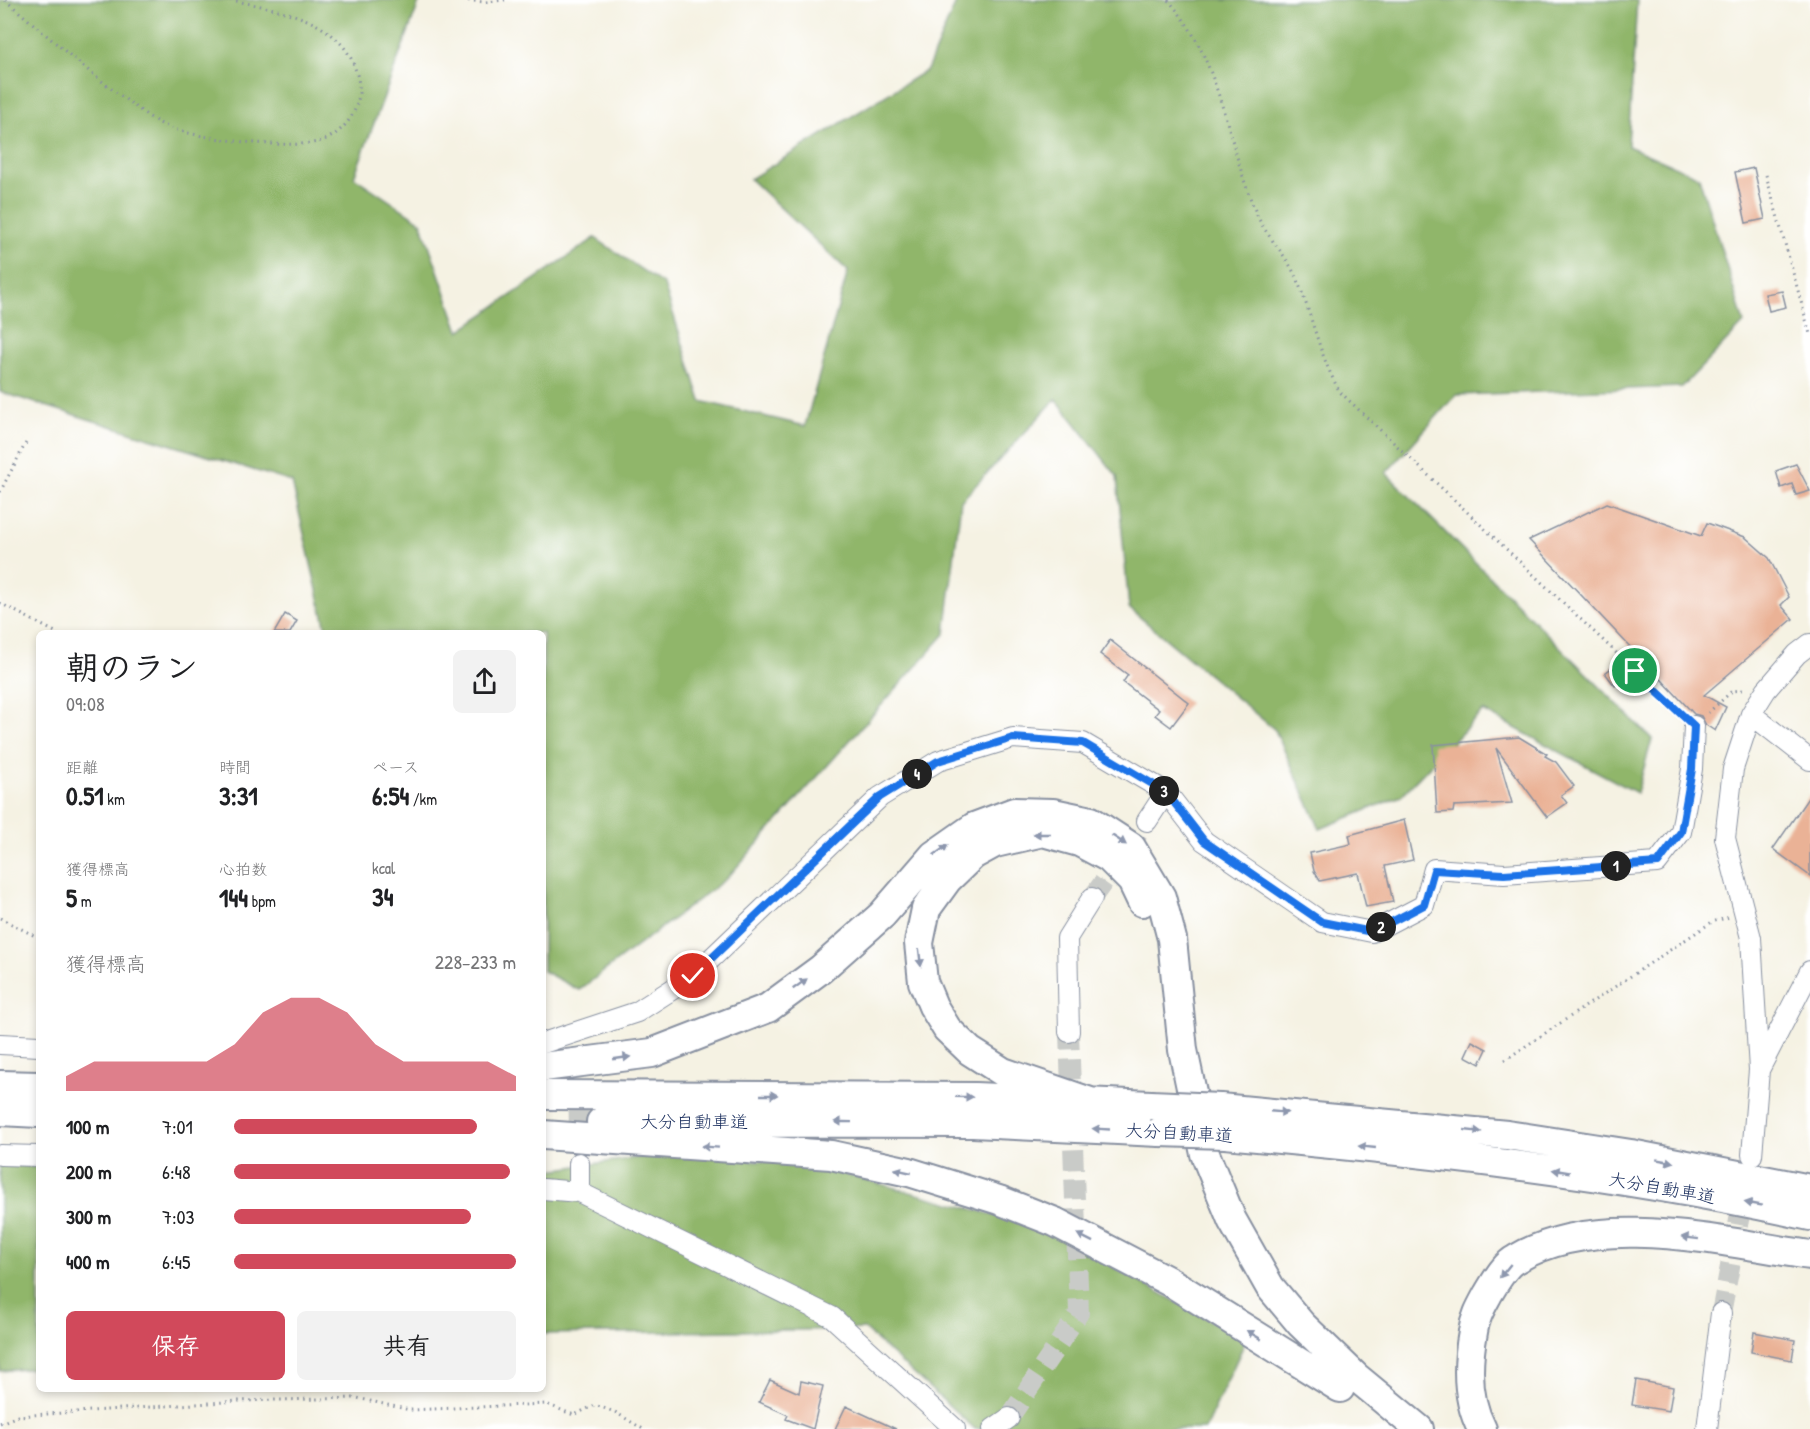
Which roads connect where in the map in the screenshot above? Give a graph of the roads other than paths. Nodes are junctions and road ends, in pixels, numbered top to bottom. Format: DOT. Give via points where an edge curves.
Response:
graph roads {
  1 [pos="1810,644"];
  2 [pos="1751,714"];
  3 [pos="1694,726"];
  4 [pos="1810,760"];
  5 [pos="1166,792"];
  6 [pos="1147,821"];
  7 [pos="1092,898"];
  8 [pos="1810,971"];
  9 [pos="1069,1032"];
  10 [pos="546,1043"];
  11 [pos="0,1044"];
  12 [pos="36,1047"];
  13 [pos="546,1067"];
  14 [pos="1759,1070"];
  15 [pos="0,1085"];
  16 [pos="36,1086"];
  17 [pos="546,1095"];
  18 [pos="1096,1104"];
  19 [pos="0,1111"];
  20 [pos="36,1113"];
  21 [pos="1155,1118"];
  22 [pos="1222,1121"];
  23 [pos="546,1122"];
  24 [pos="546,1135"];
  25 [pos="0,1155"];
  26 [pos="1752,1155"];
  27 [pos="36,1156"];
  28 [pos="579,1162"];
  29 [pos="546,1189"];
  30 [pos="1810,1189"];
  31 [pos="579,1192"];
  32 [pos="1810,1216"];
  33 [pos="1810,1255"];
  34 [pos="1721,1313"];
  35 [pos="1340,1388"];
  36 [pos="955,1429"];
  37 [pos="1388,1429"];
  38 [pos="1419,1429"];
  39 [pos="1482,1429"];
  40 [pos="1707,1429"];
  1 -- 2 [label="street" via="1766,690"];
  2 -- 4 [label="street"];
  2 -- 14 [label="street" via="1733,769 1725,838 1751,938"];
  3 -- 5 [label="street" via="1692,769 1681,832 1658,863 1504,874 1434,870 1424,905 1372,932 1322,922 1204,841"];
  5 -- 6 [label="street"];
  5 -- 10 [label="street" via="1083,743 1013,738 938,761 880,797 693,976 637,1012 578,1042"];
  7 -- 9 [label="street" via="1067,938"];
  8 -- 14 [label="street"];
  11 -- 12 [label="street"];
  13 -- 38 [label="highway, one-way" via="652,1053 768,1008 821,969 882,915 934,855 974,827 1014,812 1053,813 1091,821 1131,847 1161,897 1172,939 1184,1050 1205,1154 1232,1220 1270,1287 1301,1324 1356,1377"];
  14 -- 26 [label="street"];
  15 -- 16 [label="highway"];
  17 -- 18 [label="highway, 大分自動車道, one-way" via="975,1097"];
  18 -- 21 [label="highway, 大分自動車道"];
  35 -- 18 [label="highway, one-way" via="1298,1346 1265,1304 1218,1226 1199,1184 1165,1008 1162,964 1147,911 1132,881 1109,858 1078,842 1043,832 995,843 973,855 947,880 926,909 918,943 923,982 947,1029 970,1051 1003,1072"];
  19 -- 20 [label="highway"];
  21 -- 22 [label="highway, 大分自動車道, bridge"];
  21 -- 23 [label="highway, 大分自動車道, one-way" via="974,1123"];
  22 -- 30 [label="highway, 大分自動車道, one-way" via="1360,1119 1507,1135"];
  32 -- 22 [label="highway, 大分自動車道, one-way" via="1625,1180"];
  35 -- 24 [label="highway, one-way" via="1172,1283 1055,1222 988,1196 909,1172 831,1155"];
  25 -- 27 [label="street"];
  28 -- 31 [label="street"];
  29 -- 31 [label="street"];
  31 -- 36 [label="street" via="832,1317"];
  33 -- 39 [label="highway, one-way" via="1685,1237 1600,1233 1563,1239 1514,1259 1475,1319 1468,1374 1476,1418"];
  34 -- 40 [label="street"];
  35 -- 37 [label="highway"];
}
